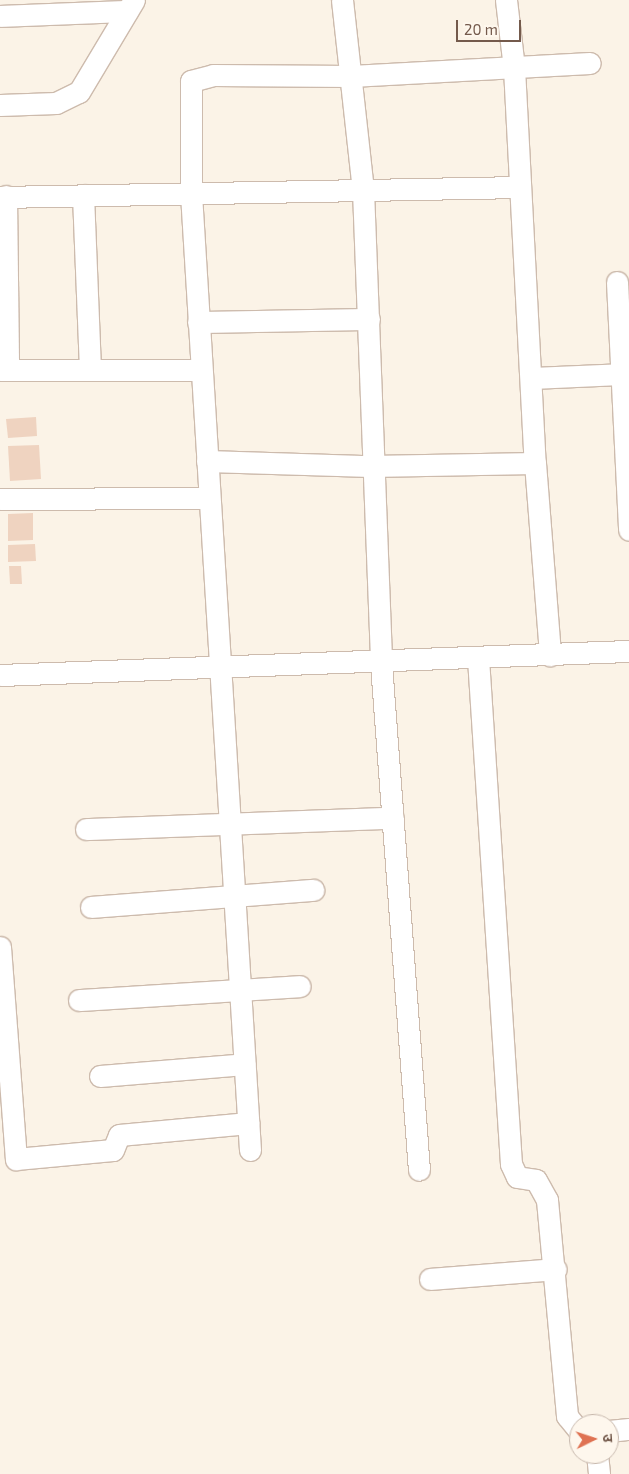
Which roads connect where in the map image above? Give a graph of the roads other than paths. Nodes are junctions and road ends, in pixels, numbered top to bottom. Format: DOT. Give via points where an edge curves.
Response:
graph roads {
  1 [pos="342,0"];
  2 [pos="506,0"];
  3 [pos="130,5"];
  4 [pos="0,16"];
  5 [pos="590,63"];
  6 [pos="514,68"];
  7 [pos="351,76"];
  8 [pos="0,105"];
  9 [pos="520,188"];
  10 [pos="363,190"];
  11 [pos="191,193"];
  12 [pos="83,195"];
  13 [pos="3,196"];
  14 [pos="617,282"];
  15 [pos="368,319"];
  16 [pos="198,322"];
  17 [pos="90,369"];
  18 [pos="4,370"];
  19 [pos="201,370"];
  20 [pos="620,374"];
  21 [pos="531,378"];
  22 [pos="207,461"];
  23 [pos="534,464"];
  24 [pos="370,466"];
  25 [pos="209,498"];
  26 [pos="0,499"];
  27 [pos="629,530"];
  28 [pos="629,651"];
  29 [pos="550,654"];
  30 [pos="478,658"];
  31 [pos="220,664"];
  32 [pos="381,664"];
  33 [pos="0,674"];
  34 [pos="393,818"];
  35 [pos="230,822"];
  36 [pos="86,829"];
  37 [pos="313,890"];
  38 [pos="234,896"];
  39 [pos="91,907"];
  40 [pos="0,947"];
  41 [pos="300,986"];
  42 [pos="240,990"];
  43 [pos="79,1000"];
  44 [pos="245,1064"];
  45 [pos="100,1076"];
  46 [pos="248,1123"];
  47 [pos="250,1150"];
  48 [pos="419,1170"];
  49 [pos="556,1269"];
  50 [pos="430,1279"];
  51 [pos="569,1418"];
  1 -- 7 [label="street"];
  2 -- 6 [label="street"];
  3 -- 4 [label="street"];
  3 -- 8 [label="street" via="79,92 56,103"];
  5 -- 6 [label="street"];
  6 -- 7 [label="street"];
  6 -- 9 [label="street"];
  7 -- 10 [label="street"];
  7 -- 11 [label="street" via="213,75 191,81"];
  9 -- 10 [label="street"];
  9 -- 21 [label="street"];
  10 -- 11 [label="street"];
  10 -- 15 [label="street"];
  11 -- 12 [label="street"];
  11 -- 16 [label="street"];
  12 -- 13 [label="street"];
  12 -- 17 [label="street"];
  13 -- 18 [label="street"];
  14 -- 20 [label="street"];
  15 -- 16 [label="street"];
  15 -- 24 [label="street"];
  16 -- 19 [label="street"];
  17 -- 18 [label="street"];
  17 -- 19 [label="street"];
  19 -- 22 [label="street"];
  20 -- 21 [label="street"];
  20 -- 27 [label="street"];
  21 -- 23 [label="street"];
  22 -- 24 [label="street"];
  22 -- 25 [label="street"];
  23 -- 24 [label="street"];
  23 -- 29 [label="street"];
  24 -- 32 [label="street"];
  25 -- 26 [label="street"];
  25 -- 31 [label="street"];
  28 -- 29 [label="street"];
  29 -- 30 [label="street"];
  30 -- 32 [label="street"];
  30 -- 49 [label="street" via="511,1164 517,1177 536,1180 543,1188"];
  31 -- 32 [label="street"];
  31 -- 33 [label="street"];
  31 -- 35 [label="street"];
  32 -- 34 [label="street"];
  34 -- 35 [label="street"];
  34 -- 48 [label="street"];
  35 -- 36 [label="street"];
  35 -- 38 [label="street"];
  37 -- 38 [label="street"];
  38 -- 39 [label="street"];
  38 -- 42 [label="street"];
  40 -- 46 [label="street" via="16,1158 114,1150 119,1135"];
  41 -- 42 [label="street"];
  42 -- 43 [label="street"];
  42 -- 44 [label="street"];
  44 -- 45 [label="street"];
  44 -- 46 [label="street"];
  46 -- 47 [label="street"];
  49 -- 50 [label="street"];
  49 -- 51 [label="street"];
}
